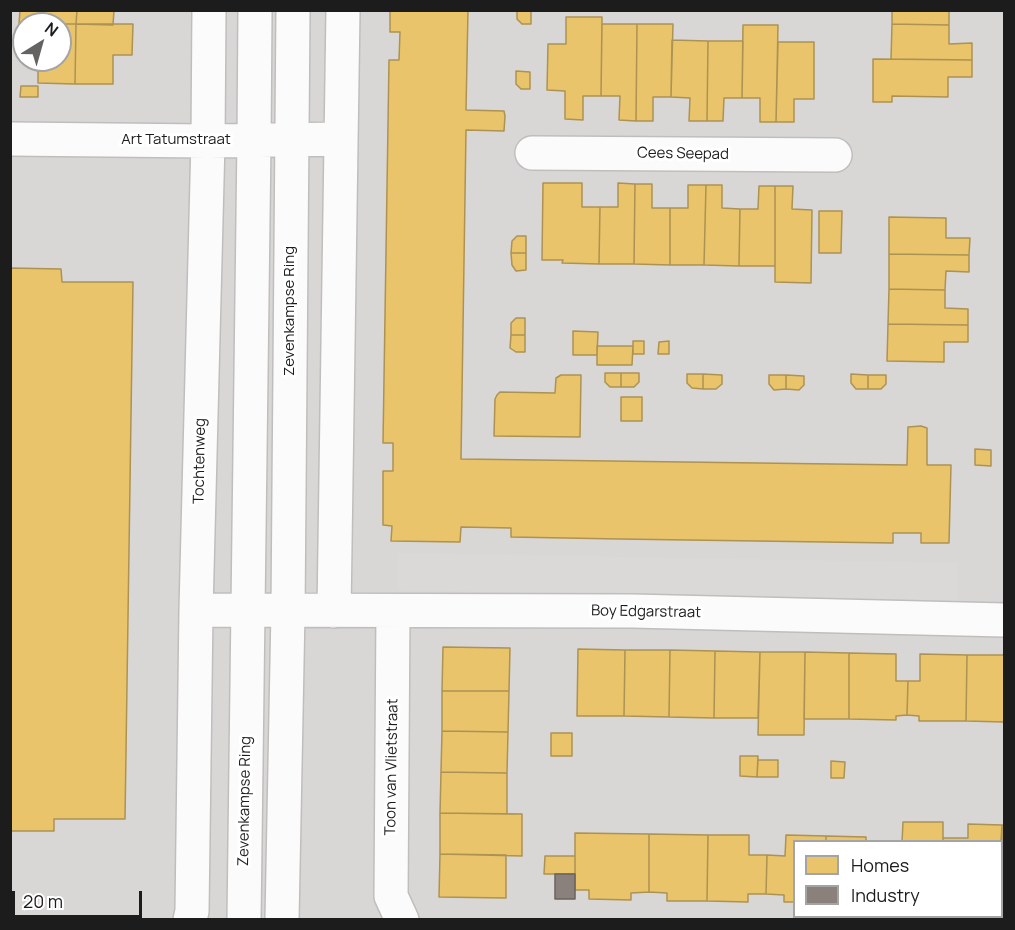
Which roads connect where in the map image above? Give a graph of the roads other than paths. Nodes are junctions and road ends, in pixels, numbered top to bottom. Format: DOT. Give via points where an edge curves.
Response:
graph roads {
  1 [pos="209,10"];
  2 [pos="255,10"];
  3 [pos="293,10"];
  4 [pos="342,10"];
  5 [pos="10,139"];
  6 [pos="341,139"];
  7 [pos="254,140"];
  8 [pos="292,140"];
  9 [pos="208,141"];
  10 [pos="532,153"];
  11 [pos="835,155"];
  12 [pos="196,610"];
  13 [pos="248,610"];
  14 [pos="288,611"];
  15 [pos="334,611"];
  16 [pos="393,611"];
  17 [pos="1005,620"];
  18 [pos="191,915"];
  19 [pos="244,920"];
  20 [pos="282,920"];
  21 [pos="402,920"];
  1 -- 9 [label="street, Tochtenweg"];
  2 -- 7 [label="street, Zevenkampse Ring"];
  3 -- 8 [label="street, Zevenkampse Ring"];
  4 -- 6 [label="street"];
  5 -- 9 [label="street, Art Tatumstraat"];
  6 -- 8 [label="street, Art Tatumstraat"];
  6 -- 15 [label="street"];
  7 -- 8 [label="street, Art Tatumstraat"];
  7 -- 9 [label="street, Art Tatumstraat"];
  7 -- 13 [label="street, Zevenkampse Ring"];
  8 -- 14 [label="street, Zevenkampse Ring"];
  9 -- 12 [label="street, Tochtenweg"];
  10 -- 11 [label="street, Cees Seepad"];
  12 -- 13 [label="street"];
  12 -- 18 [label="street, Tochtenweg"];
  13 -- 14 [label="street"];
  13 -- 19 [label="street, Zevenkampse Ring"];
  14 -- 15 [label="street, Boy Edgarstraat"];
  14 -- 20 [label="street, Zevenkampse Ring"];
  15 -- 16 [label="street, Boy Edgarstraat"];
  16 -- 17 [label="street, Boy Edgarstraat" via="632,611"];
  16 -- 21 [label="street, Toon van Vlietstraat" via="391,896"];
}
